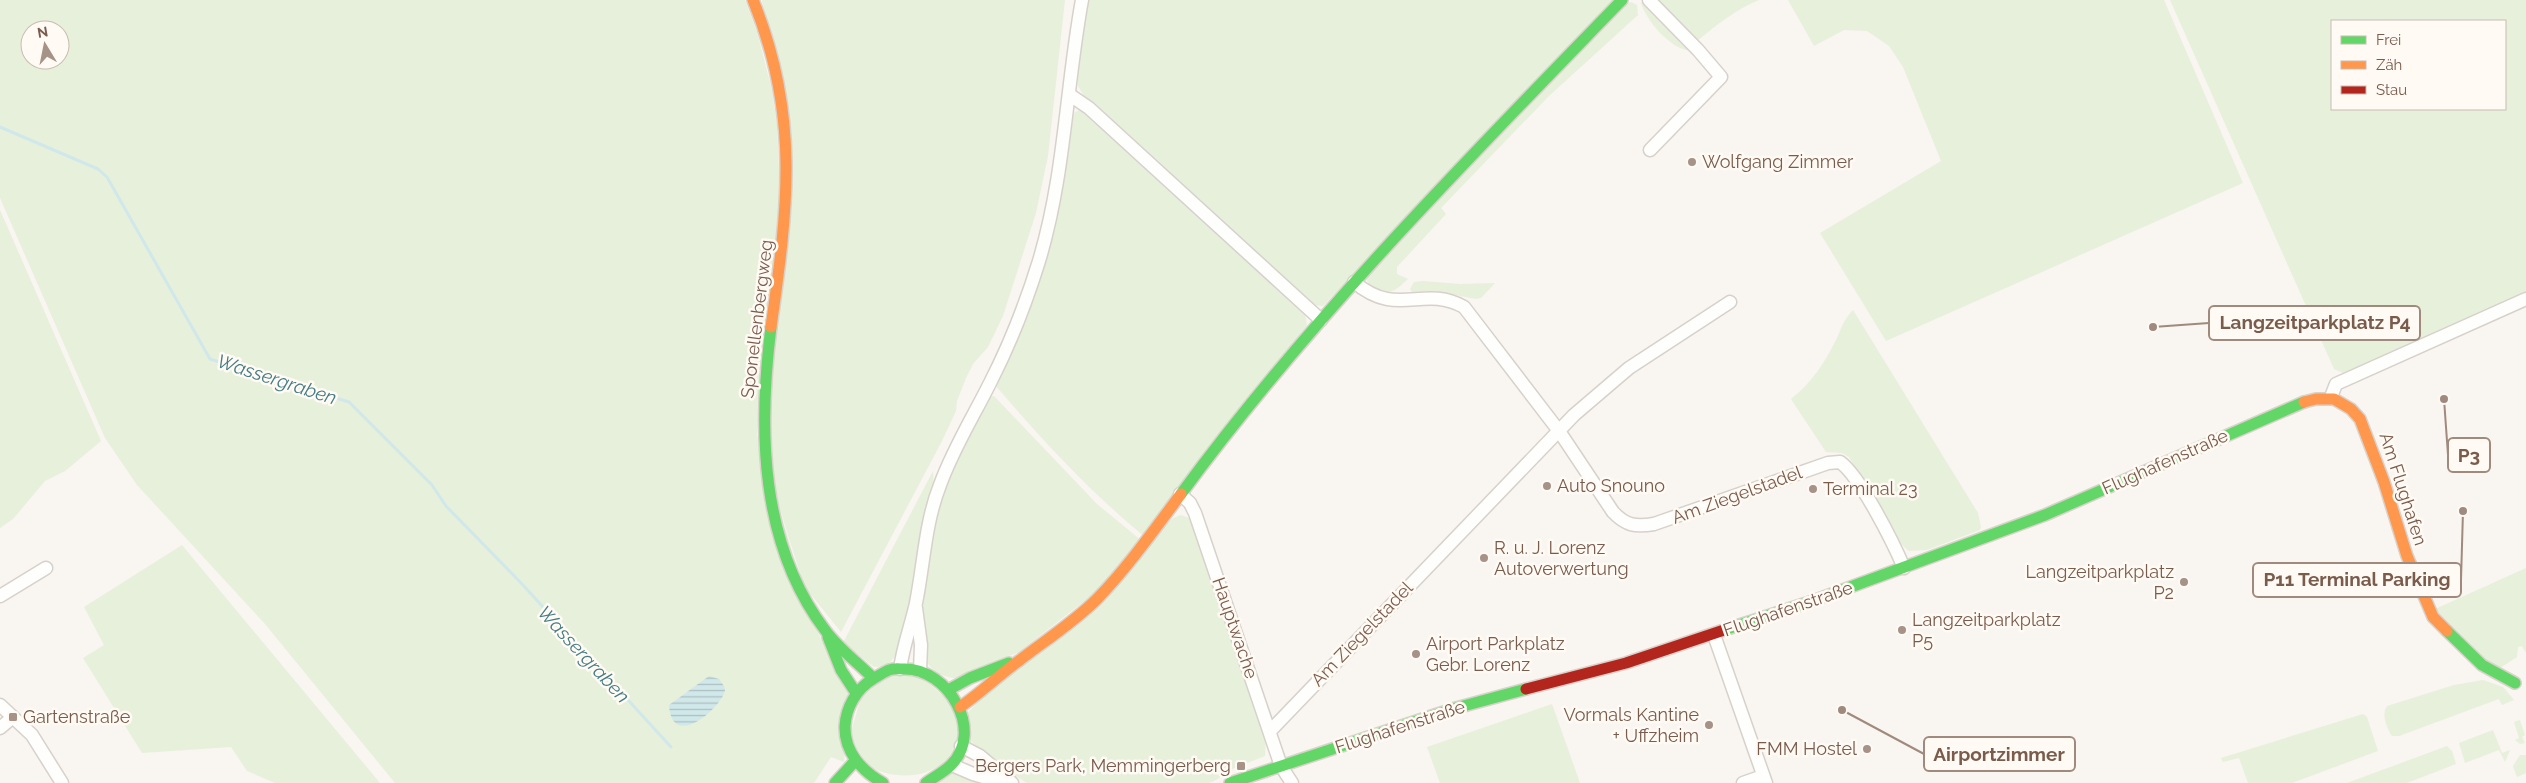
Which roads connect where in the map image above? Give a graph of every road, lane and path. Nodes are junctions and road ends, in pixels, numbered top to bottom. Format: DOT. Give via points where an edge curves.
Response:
graph roads {
  1 [pos="753,0"];
  2 [pos="1082,0"];
  3 [pos="1622,0"];
  4 [pos="1649,0"];
  5 [pos="1070,95"];
  6 [pos="1650,150"];
  7 [pos="1354,282"];
  8 [pos="2526,299"];
  9 [pos="1730,302"];
  10 [pos="1321,320"];
  11 [pos="2331,397"];
  12 [pos="1558,431"];
  13 [pos="1180,494"];
  14 [pos="46,568"];
  15 [pos="1904,568"];
  16 [pos="0,596"];
  17 [pos="916,603"];
  18 [pos="828,634"];
  19 [pos="1714,635"];
  20 [pos="1019,660"];
  21 [pos="900,669"];
  22 [pos="920,671"];
  23 [pos="873,678"];
  24 [pos="2515,683"];
  25 [pos="950,689"];
  26 [pos="856,693"];
  27 [pos="0,705"];
  28 [pos="960,707"];
  29 [pos="12,717"];
  30 [pos="0,728"];
  31 [pos="1270,730"];
  32 [pos="962,746"];
  33 [pos="855,761"];
  34 [pos="952,765"];
  35 [pos="1281,766"];
  36 [pos="1765,779"];
  37 [pos="866,780"];
  38 [pos="62,783"];
  39 [pos="836,783"];
  40 [pos="883,783"];
  41 [pos="926,783"];
  42 [pos="1004,783"];
  43 [pos="1012,783"];
  44 [pos="1230,783"];
  45 [pos="1280,783"];
  46 [pos="1292,783"];
  47 [pos="1743,783"];
  1 -- 18 [label="street, Sponellenbergweg" via="766,35 782,98 788,162 782,261 764,401 768,493 780,542 805,600"];
  2 -- 5 [label="street"];
  3 -- 7 [label="street" via="1436,192"];
  4 -- 6 [label="street" via="1721,77"];
  5 -- 10 [label="street" via="1089,108"];
  5 -- 17 [label="street" via="1060,176 1039,260 1013,334 940,485 929,518"];
  7 -- 10 [label="street"];
  7 -- 12 [label="street" via="1373,296 1390,301 1440,298 1464,307"];
  8 -- 11 [label="street" via="2336,384"];
  9 -- 12 [label="street, Am Ziegelstadel" via="1623,372"];
  10 -- 13 [label="street"];
  11 -- 15 [label="street, Flughafenstraße" via="2316,398 2285,409 2045,515"];
  11 -- 24 [label="street, Am Flughafen" via="2346,404 2360,419 2407,556 2433,618 2482,665"];
  12 -- 15 [label="street, Am Ziegelstadel" via="1613,512 1623,522 1634,526 1669,520 1828,463 1840,462 1850,470 1873,508"];
  12 -- 31 [label="street, Am Ziegelstadel"];
  13 -- 20 [label="street" via="1126,567 1097,599 1048,641"];
  13 -- 31 [label="street, Hauptwache" via="1195,513"];
  14 -- 16 [label="street"];
  15 -- 19 [label="street, Flughafenstraße"];
  17 -- 21 [label="street" via="903,646"];
  17 -- 22 [label="street" via="921,645"];
  18 -- 23 [label="street, Sponellenbergweg"];
  18 -- 26 [label="street, Sponellenbergweg" via="841,670"];
  19 -- 35 [label="street, Flughafenstraße" via="1618,665 1456,708"];
  19 -- 36 [label="street"];
  20 -- 25 [label="street"];
  20 -- 28 [label="street"];
  21 -- 22 [label="street"];
  21 -- 23 [label="street"];
  22 -- 25 [label="street"];
  23 -- 26 [label="street"];
  25 -- 28 [label="street"];
  26 -- 33 [label="street" via="845,731"];
  27 -- 29 [label="street"];
  28 -- 32 [label="street" via="964,722"];
  29 -- 30 [label="street"];
  29 -- 38 [label="street" via="32,735"];
  31 -- 35 [label="street, Hauptwache"];
  32 -- 34 [label="street"];
  32 -- 43 [label="street" via="980,756"];
  33 -- 37 [label="street"];
  33 -- 39 [label="street"];
  34 -- 41 [label="street"];
  34 -- 42 [label="street"];
  35 -- 44 [label="street, Flughafenstraße"];
  35 -- 45 [label="street, Hauptwache"];
  35 -- 46 [label="street, Hauptwache"];
  36 -- 47 [label="street"];
  37 -- 40 [label="street"];
}
